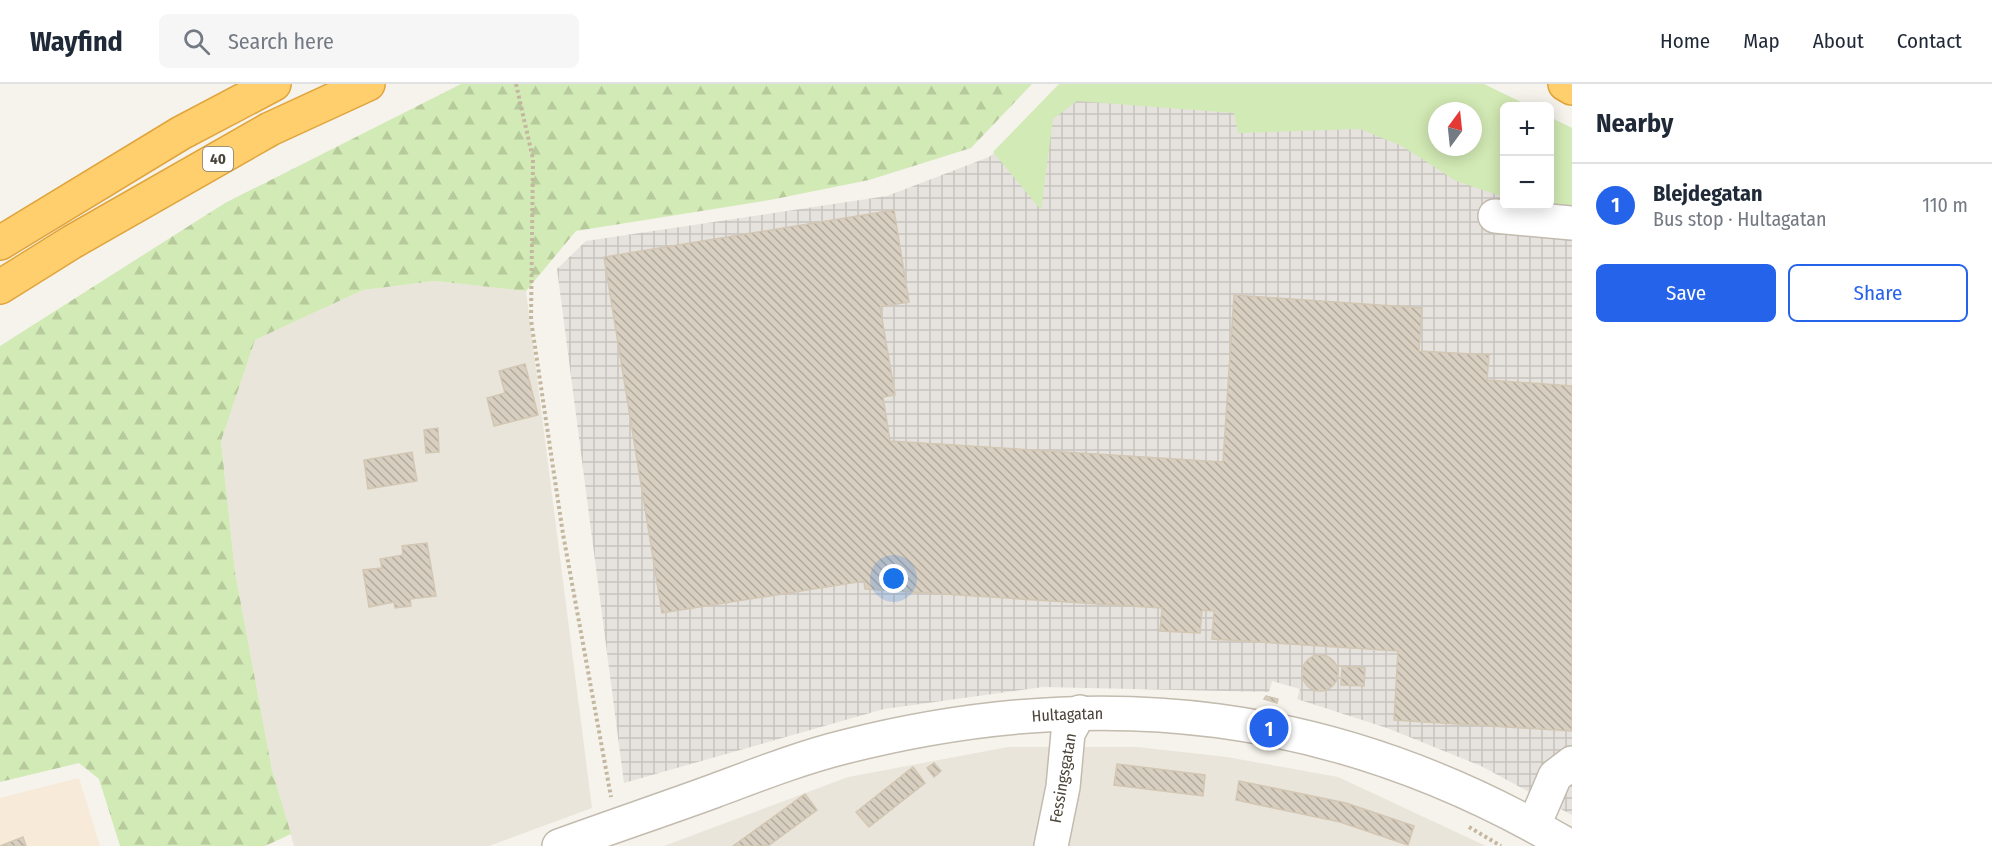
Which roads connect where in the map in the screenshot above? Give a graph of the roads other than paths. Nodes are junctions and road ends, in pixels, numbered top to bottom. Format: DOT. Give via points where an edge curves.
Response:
graph roads {
  1 [pos="274,84"];
  2 [pos="368,84"];
  3 [pos="1565,84"];
  4 [pos="1572,87"];
  5 [pos="1495,216"];
  6 [pos="1572,224"];
  7 [pos="0,243"];
  8 [pos="0,286"];
  9 [pos="1080,712"];
  10 [pos="1572,763"];
  11 [pos="1534,825"];
  12 [pos="559,846"];
  13 [pos="1051,846"];
  14 [pos="1569,846"];
  1 -- 7 [label="highway, 40" via="181,133"];
  2 -- 8 [label="highway, 40" via="270,129"];
  3 -- 4 [label="highway"];
  5 -- 6 [label="street"];
  9 -- 11 [label="street, Hultagatan" via="1190,717 1287,731 1374,755 1453,784"];
  9 -- 12 [label="street, Hultagatan" via="990,719 843,747"];
  9 -- 13 [label="street, Fessingsgatan" via="1068,733 1063,787"];
  10 -- 11 [label="street" via="1555,776"];
  11 -- 14 [label="street, Hultagatan"];
}
